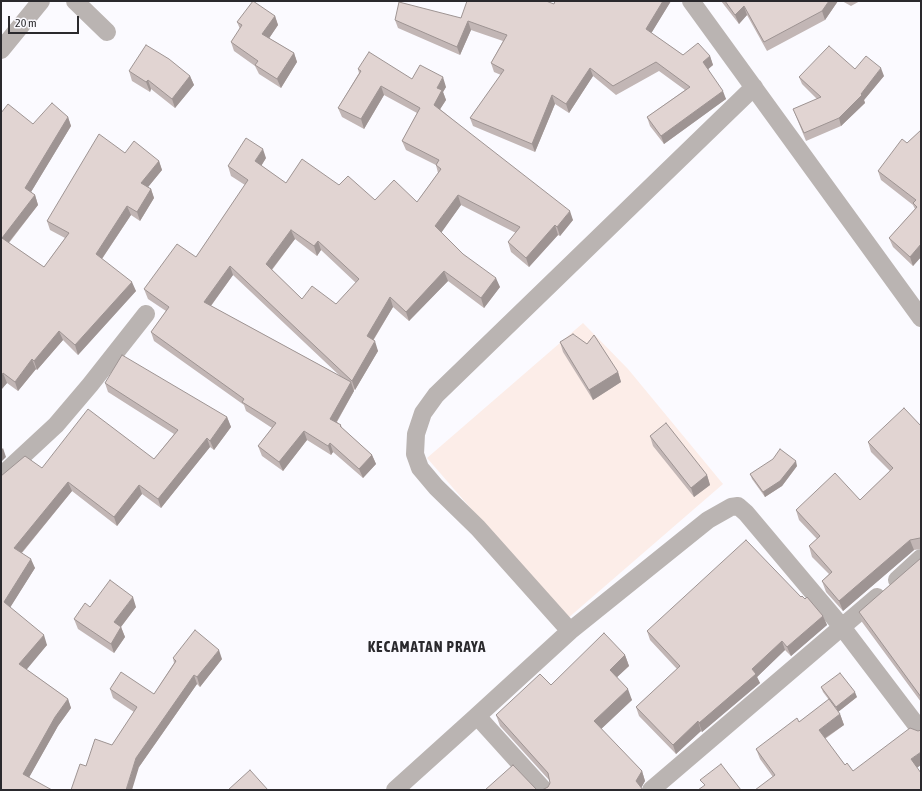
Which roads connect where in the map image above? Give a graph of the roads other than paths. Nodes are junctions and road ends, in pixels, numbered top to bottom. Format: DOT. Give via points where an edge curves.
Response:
graph roads {
  1 [pos="41,1"];
  2 [pos="75,1"];
  3 [pos="691,1"];
  4 [pos="107,32"];
  5 [pos="1,50"];
  6 [pos="754,87"];
  7 [pos="146,314"];
  8 [pos="921,318"];
  9 [pos="1,476"];
  10 [pos="921,558"];
  11 [pos="842,626"];
  12 [pos="570,631"];
  13 [pos="477,716"];
  14 [pos="921,732"];
  15 [pos="395,790"];
  16 [pos="544,790"];
  17 [pos="651,790"];
  1 -- 5 [label="street"];
  2 -- 4 [label="street"];
  3 -- 6 [label="street"];
  6 -- 8 [label="street"];
  6 -- 12 [label="street" via="463,367 436,395 423,413 414,445 420,468 478,528"];
  7 -- 9 [label="street" via="56,425"];
  10 -- 11 [label="street"];
  11 -- 12 [label="street" via="746,512 735,506 708,520"];
  11 -- 14 [label="street"];
  11 -- 17 [label="street"];
  12 -- 13 [label="street"];
  13 -- 15 [label="street"];
  13 -- 16 [label="street"];
}
